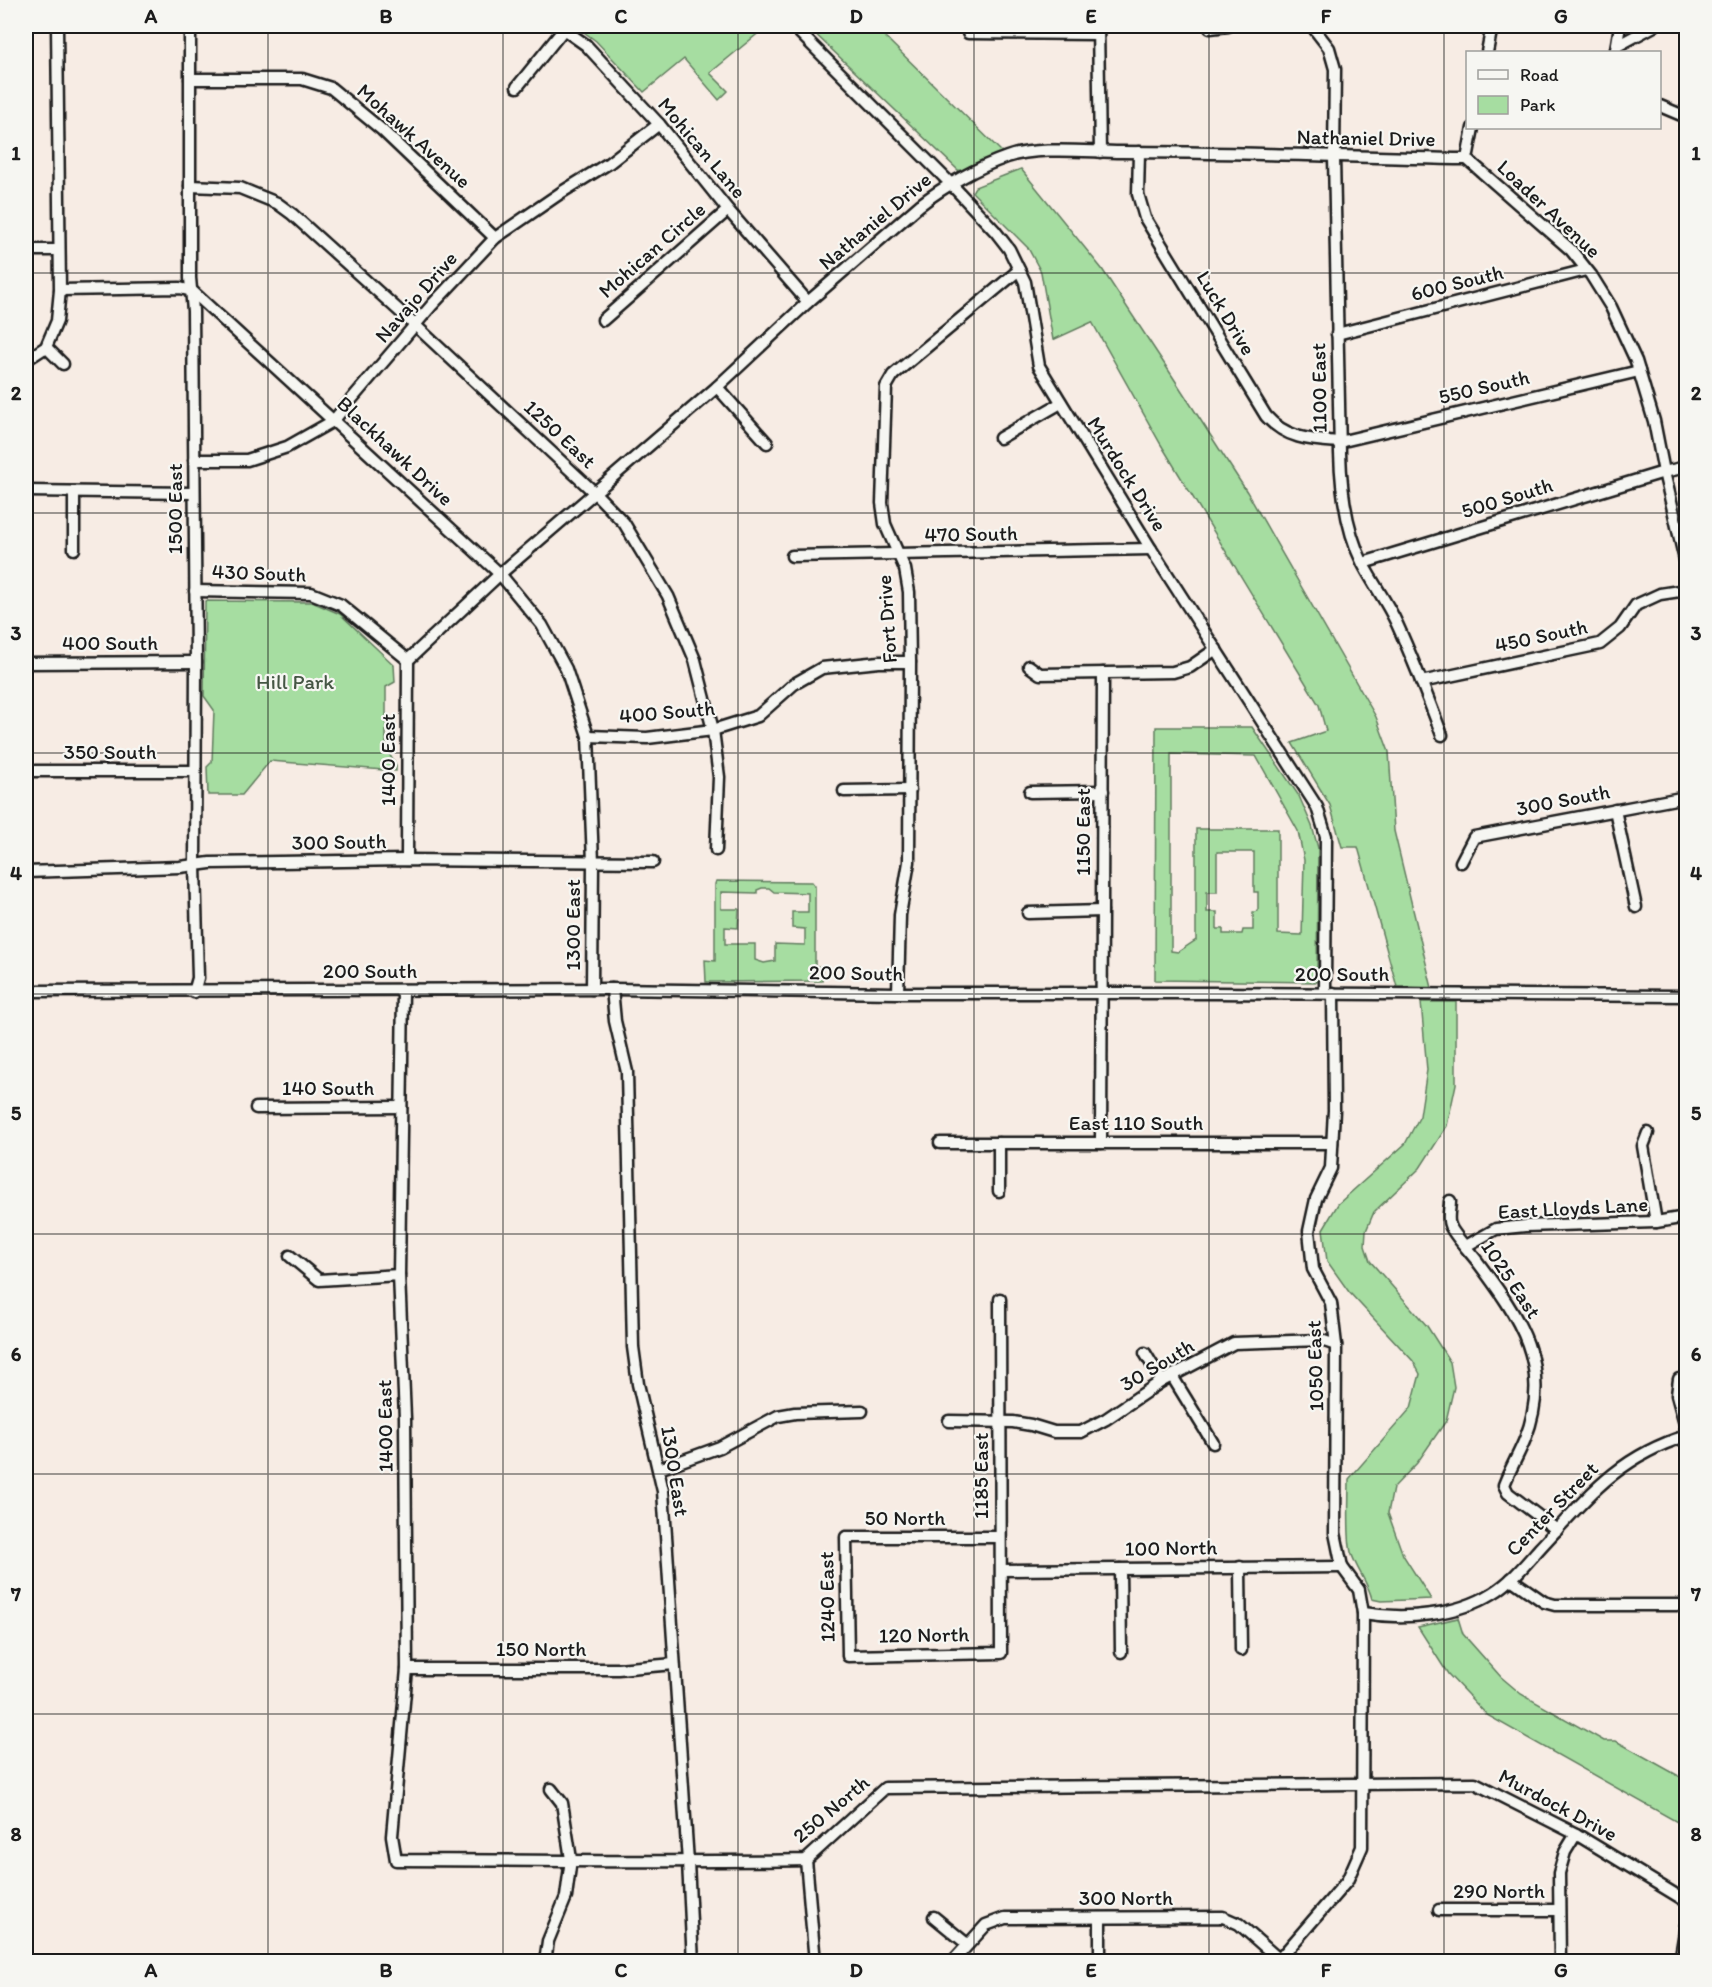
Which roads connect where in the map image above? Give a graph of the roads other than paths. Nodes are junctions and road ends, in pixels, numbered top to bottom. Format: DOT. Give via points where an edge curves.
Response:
graph roads {
  1 [pos="57,26"];
  2 [pos="190,26"];
  3 [pos="793,26"];
  4 [pos="1228,26"];
  5 [pos="1312,26"];
  6 [pos="1492,26"];
  7 [pos="1620,26"];
  8 [pos="1654,26"];
  9 [pos="561,27"];
  10 [pos="1210,28"];
  11 [pos="1098,30"];
  12 [pos="968,33"];
  13 [pos="1616,49"];
  14 [pos="1487,51"];
  15 [pos="190,79"];
  16 [pos="517,87"];
  17 [pos="1661,107"];
  18 [pos="1686,117"];
  19 [pos="659,124"];
  20 [pos="1473,129"];
  21 [pos="1100,152"];
  22 [pos="1139,152"];
  23 [pos="1334,157"];
  24 [pos="1467,159"];
  25 [pos="951,184"];
  26 [pos="190,186"];
  27 [pos="728,210"];
  28 [pos="495,238"];
  29 [pos="26,250"];
  30 [pos="59,250"];
  31 [pos="1019,270"];
  32 [pos="1586,270"];
  33 [pos="60,291"];
  34 [pos="192,291"];
  35 [pos="808,302"];
  36 [pos="603,320"];
  37 [pos="416,326"];
  38 [pos="1337,334"];
  39 [pos="46,347"];
  40 [pos="26,360"];
  41 [pos="63,364"];
  42 [pos="1638,371"];
  43 [pos="717,387"];
  44 [pos="1061,403"];
  45 [pos="333,421"];
  46 [pos="1000,438"];
  47 [pos="1339,442"];
  48 [pos="766,443"];
  49 [pos="194,460"];
  50 [pos="1686,467"];
  51 [pos="1664,472"];
  52 [pos="26,491"];
  53 [pos="74,492"];
  54 [pos="194,493"];
  55 [pos="595,493"];
  56 [pos="74,549"];
  57 [pos="1151,549"];
  58 [pos="899,555"];
  59 [pos="792,556"];
  60 [pos="1363,563"];
  61 [pos="1686,564"];
  62 [pos="500,574"];
  63 [pos="1686,590"];
  64 [pos="195,591"];
  65 [pos="1216,649"];
  66 [pos="408,660"];
  67 [pos="196,662"];
  68 [pos="910,662"];
  69 [pos="26,663"];
  70 [pos="1029,666"];
  71 [pos="1103,673"];
  72 [pos="1421,682"];
  73 [pos="713,730"];
  74 [pos="1442,735"];
  75 [pos="588,736"];
  76 [pos="26,771"];
  77 [pos="194,771"];
  78 [pos="910,790"];
  79 [pos="844,791"];
  80 [pos="1103,791"];
  81 [pos="1030,792"];
  82 [pos="1686,797"];
  83 [pos="1615,810"];
  84 [pos="716,850"];
  85 [pos="407,860"];
  86 [pos="593,862"];
  87 [pos="653,862"];
  88 [pos="1461,862"];
  89 [pos="195,866"];
  90 [pos="26,872"];
  91 [pos="1636,907"];
  92 [pos="1102,911"];
  93 [pos="1028,913"];
  94 [pos="592,989"];
  95 [pos="612,989"];
  96 [pos="26,991"];
  97 [pos="403,991"];
  98 [pos="194,992"];
  99 [pos="1101,992"];
  100 [pos="898,993"];
  101 [pos="1329,993"];
  102 [pos="1686,996"];
  103 [pos="401,1107"];
  104 [pos="256,1108"];
  105 [pos="1648,1133"];
  106 [pos="940,1143"];
  107 [pos="999,1143"];
  108 [pos="1101,1143"];
  109 [pos="1332,1143"];
  110 [pos="999,1191"];
  111 [pos="1450,1202"];
  112 [pos="1686,1217"];
  113 [pos="1656,1222"];
  114 [pos="1466,1246"];
  115 [pos="290,1256"];
  116 [pos="399,1275"];
  117 [pos="1000,1299"];
  118 [pos="1336,1345"];
  119 [pos="1145,1353"];
  120 [pos="1679,1378"];
  121 [pos="1167,1379"];
  122 [pos="862,1411"];
  123 [pos="949,1421"];
  124 [pos="1001,1422"];
  125 [pos="1686,1428"];
  126 [pos="1686,1436"];
  127 [pos="1213,1443"];
  128 [pos="659,1469"];
  129 [pos="1557,1530"];
  130 [pos="846,1537"];
  131 [pos="1000,1537"];
  132 [pos="1240,1567"];
  133 [pos="1342,1567"];
  134 [pos="1120,1569"];
  135 [pos="1002,1570"];
  136 [pos="1511,1579"];
  137 [pos="1686,1605"];
  138 [pos="1363,1613"];
  139 [pos="1241,1650"];
  140 [pos="1121,1652"];
  141 [pos="1001,1653"];
  142 [pos="848,1656"];
  143 [pos="674,1664"];
  144 [pos="407,1669"];
  145 [pos="1363,1785"];
  146 [pos="551,1789"];
  147 [pos="1576,1834"];
  148 [pos="571,1859"];
  149 [pos="396,1860"];
  150 [pos="806,1860"];
  151 [pos="688,1862"];
  152 [pos="1686,1901"];
  153 [pos="1439,1910"];
  154 [pos="1559,1910"];
  155 [pos="934,1917"];
  156 [pos="1100,1918"];
  157 [pos="1686,1925"];
  158 [pos="967,1944"];
  159 [pos="1280,1961"];
  160 [pos="545,1962"];
  161 [pos="693,1962"];
  162 [pos="815,1962"];
  163 [pos="952,1962"];
  164 [pos="1096,1962"];
  165 [pos="1560,1962"];
  166 [pos="1680,1962"];
  1 -- 30 [label="street"];
  2 -- 15 [label="street, 1500 East"];
  3 -- 25 [label="street, Murdock Drive"];
  4 -- 10 [label="street"];
  5 -- 23 [label="street, 1100 East" via="1329,48 1335,69"];
  6 -- 14 [label="street"];
  7 -- 13 [label="street"];
  8 -- 13 [label="street"];
  9 -- 16 [label="street"];
  9 -- 19 [label="street, Mohican Lane" via="586,45"];
  11 -- 12 [label="street"];
  11 -- 21 [label="street"];
  15 -- 26 [label="street, 1500 East"];
  15 -- 28 [label="street, Mohawk Avenue" via="302,79 331,88 382,130"];
  17 -- 18 [label="street"];
  19 -- 27 [label="street, Mohican Lane"];
  19 -- 28 [label="street, Navajo Drive" via="609,163"];
  20 -- 24 [label="street"];
  21 -- 22 [label="street, Nathaniel Drive"];
  21 -- 25 [label="street, Nathaniel Drive" via="1039,152 1008,157"];
  22 -- 23 [label="street, Nathaniel Drive"];
  22 -- 47 [label="street, Luck Drive" via="1138,194 1145,218 1266,416 1290,435"];
  23 -- 24 [label="street, Nathaniel Drive"];
  23 -- 38 [label="street, 1100 East"];
  24 -- 32 [label="street, Loader Avenue" via="1571,250"];
  25 -- 31 [label="street, Murdock Drive" via="995,231"];
  25 -- 35 [label="street, Nathaniel Drive" via="920,205"];
  26 -- 34 [label="street, 1500 East"];
  26 -- 37 [label="street, 1250 East" via="240,188 277,203"];
  27 -- 35 [label="street, Mohican Lane"];
  27 -- 36 [label="street, Mohican Circle"];
  28 -- 37 [label="street, Navajo Drive"];
  29 -- 30 [label="street"];
  30 -- 33 [label="street"];
  31 -- 44 [label="street, Murdock Drive" via="1025,282 1039,366"];
  31 -- 58 [label="street, Fort Drive" via="893,375 886,387 882,503 885,524"];
  32 -- 38 [label="street, 600 South"];
  32 -- 42 [label="street, Loader Avenue" via="1615,315"];
  33 -- 34 [label="street"];
  33 -- 39 [label="street" via="57,321"];
  34 -- 45 [label="street, Blackhawk Drive"];
  34 -- 49 [label="street, 1500 East"];
  35 -- 43 [label="street, Nathaniel Drive"];
  37 -- 45 [label="street, Navajo Drive"];
  37 -- 55 [label="street, 1250 East"];
  38 -- 47 [label="street, 1100 East"];
  39 -- 40 [label="street"];
  39 -- 41 [label="street"];
  42 -- 47 [label="street, 550 South"];
  42 -- 51 [label="street, Loader Avenue" via="1654,421"];
  43 -- 48 [label="street"];
  43 -- 55 [label="street, Nathaniel Drive"];
  44 -- 46 [label="street"];
  44 -- 57 [label="street, Murdock Drive"];
  45 -- 49 [label="street, Navajo Drive" via="287,447 247,460"];
  45 -- 62 [label="street, Blackhawk Drive"];
  47 -- 60 [label="street, 1100 East" via="1345,509"];
  49 -- 54 [label="street, 1500 East"];
  50 -- 51 [label="street, 500 South"];
  51 -- 60 [label="street, 500 South"];
  51 -- 61 [label="street, Loader Avenue"];
  52 -- 53 [label="street"];
  53 -- 54 [label="street"];
  53 -- 56 [label="street"];
  54 -- 64 [label="street, 1500 East"];
  55 -- 62 [label="street, Nathaniel Drive"];
  55 -- 73 [label="street, 1250 East" via="624,523 668,596 695,660"];
  57 -- 58 [label="street, 470 South"];
  57 -- 65 [label="street, Murdock Drive"];
  58 -- 59 [label="street, 470 South"];
  58 -- 68 [label="street, Fort Drive" via="909,592"];
  60 -- 72 [label="street, 1100 East" via="1396,623"];
  62 -- 66 [label="street, Nathaniel Drive"];
  62 -- 75 [label="street, Blackhawk Drive" via="542,625 566,669"];
  63 -- 72 [label="street, 450 South" via="1660,594 1636,605 1620,628 1600,644"];
  64 -- 66 [label="street, 430 South" via="311,593 341,605"];
  64 -- 67 [label="street, 1500 East"];
  65 -- 71 [label="street" via="1190,667 1173,672"];
  65 -- 101 [label="street, Murdock Drive" via="1317,807 1326,836"];
  66 -- 85 [label="street, 1400 East"];
  67 -- 69 [label="street, 400 South"];
  67 -- 77 [label="street, 1500 East"];
  68 -- 73 [label="street, 400 South" via="822,668 794,684 758,716"];
  68 -- 78 [label="street, Fort Drive"];
  70 -- 71 [label="street" via="1040,674"];
  71 -- 80 [label="street, 1150 East"];
  72 -- 74 [label="street, 1100 East"];
  73 -- 75 [label="street, 400 South" via="647,738"];
  73 -- 84 [label="street, 1250 East" via="719,777"];
  75 -- 86 [label="street, Blackhawk Drive"];
  76 -- 77 [label="street, 350 South"];
  77 -- 89 [label="street, 1500 East"];
  78 -- 79 [label="street"];
  78 -- 100 [label="street, Fort Drive" via="909,862 900,915"];
  80 -- 81 [label="street"];
  80 -- 92 [label="street, 1150 East"];
  82 -- 83 [label="street, 300 South"];
  83 -- 88 [label="street, 300 South" via="1474,837"];
  83 -- 91 [label="street"];
  85 -- 86 [label="street, 300 South"];
  85 -- 89 [label="street, 300 South"];
  86 -- 87 [label="street, 300 South"];
  86 -- 94 [label="street, 1300 East"];
  89 -- 90 [label="street, 300 South"];
  89 -- 98 [label="street, 1500 East" via="198,978"];
  92 -- 93 [label="street"];
  92 -- 99 [label="street, 1150 East"];
  94 -- 95 [label="street, 200 South"];
  94 -- 97 [label="street, 200 South"];
  95 -- 100 [label="street, 200 South"];
  95 -- 128 [label="street, 1300 East" via="627,1072 633,1347"];
  96 -- 98 [label="street, 200 South"];
  97 -- 98 [label="street, 200 South"];
  97 -- 103 [label="street, 1400 East"];
  99 -- 100 [label="street, 200 South"];
  99 -- 101 [label="street, 200 South"];
  99 -- 108 [label="street, 1150 East"];
  101 -- 102 [label="street, 200 South"];
  101 -- 109 [label="street, 1050 East"];
  103 -- 104 [label="street, 140 South"];
  103 -- 116 [label="street, 1400 East"];
  105 -- 113 [label="street" via="1643,1146"];
  106 -- 107 [label="street, East 110 South"];
  107 -- 108 [label="street, East 110 South"];
  107 -- 110 [label="street"];
  108 -- 109 [label="street, East 110 South"];
  109 -- 118 [label="street, 1050 East" via="1331,1168 1316,1199 1309,1231 1313,1269 1331,1303"];
  111 -- 114 [label="street, 1025 East" via="1449,1224"];
  112 -- 113 [label="street, East Lloyds Lane"];
  113 -- 114 [label="street, East Lloyds Lane" via="1496,1228"];
  114 -- 129 [label="street, 1025 East" via="1514,1314 1533,1358 1533,1408 1526,1437 1504,1485 1508,1493"];
  115 -- 116 [label="street" via="319,1280"];
  116 -- 144 [label="street, 1400 East" via="405,1418"];
  117 -- 124 [label="street, 1185 East"];
  118 -- 121 [label="street, 30 South" via="1322,1340 1234,1342"];
  118 -- 133 [label="street, 1050 East" via="1335,1533"];
  119 -- 121 [label="street"];
  120 -- 125 [label="street" via="1677,1395"];
  121 -- 124 [label="street, 30 South" via="1081,1432 1054,1432"];
  121 -- 127 [label="street"];
  122 -- 128 [label="street" via="778,1416 720,1446"];
  123 -- 124 [label="street, 30 South"];
  124 -- 131 [label="street, 1185 East"];
  126 -- 129 [label="street, Center Street" via="1644,1452 1611,1474"];
  128 -- 143 [label="street, 1300 East"];
  129 -- 136 [label="street, Center Street"];
  130 -- 131 [label="street, 50 North"];
  130 -- 142 [label="street, 1240 East"];
  131 -- 135 [label="street, 1185 East"];
  132 -- 133 [label="street, 100 North"];
  132 -- 134 [label="street, 100 North"];
  132 -- 139 [label="street"];
  133 -- 138 [label="street" via="1359,1590"];
  134 -- 135 [label="street, 100 North"];
  134 -- 140 [label="street"];
  135 -- 141 [label="street, 1185 East"];
  136 -- 137 [label="street" via="1544,1602 1555,1605"];
  136 -- 138 [label="street" via="1480,1600 1454,1609 1420,1616"];
  138 -- 145 [label="street"];
  141 -- 142 [label="street, 120 North"];
  143 -- 144 [label="street, 150 North" via="618,1669"];
  143 -- 151 [label="street, 1300 East"];
  144 -- 149 [label="street, 1400 East" via="392,1836"];
  145 -- 147 [label="street, Murdock Drive" via="1475,1783"];
  145 -- 150 [label="street, 250 North" via="885,1788"];
  145 -- 159 [label="street" via="1362,1847 1347,1881"];
  146 -- 148 [label="street" via="562,1803"];
  147 -- 152 [label="street, Murdock Drive"];
  147 -- 154 [label="street" via="1558,1873"];
  148 -- 149 [label="street, 250 North"];
  148 -- 151 [label="street, 250 North"];
  148 -- 160 [label="street" via="566,1897 548,1941"];
  150 -- 151 [label="street, 250 North"];
  150 -- 162 [label="street"];
  151 -- 161 [label="street, 1300 East"];
  153 -- 154 [label="street, 290 North"];
  154 -- 165 [label="street"];
  155 -- 158 [label="street"];
  156 -- 158 [label="street, 300 North" via="1005,1918 986,1925"];
  156 -- 159 [label="street, 300 North" via="1223,1917 1239,1924"];
  156 -- 164 [label="street" via="1100,1954"];
  157 -- 166 [label="street"];
  158 -- 163 [label="street, 300 North"];
}
